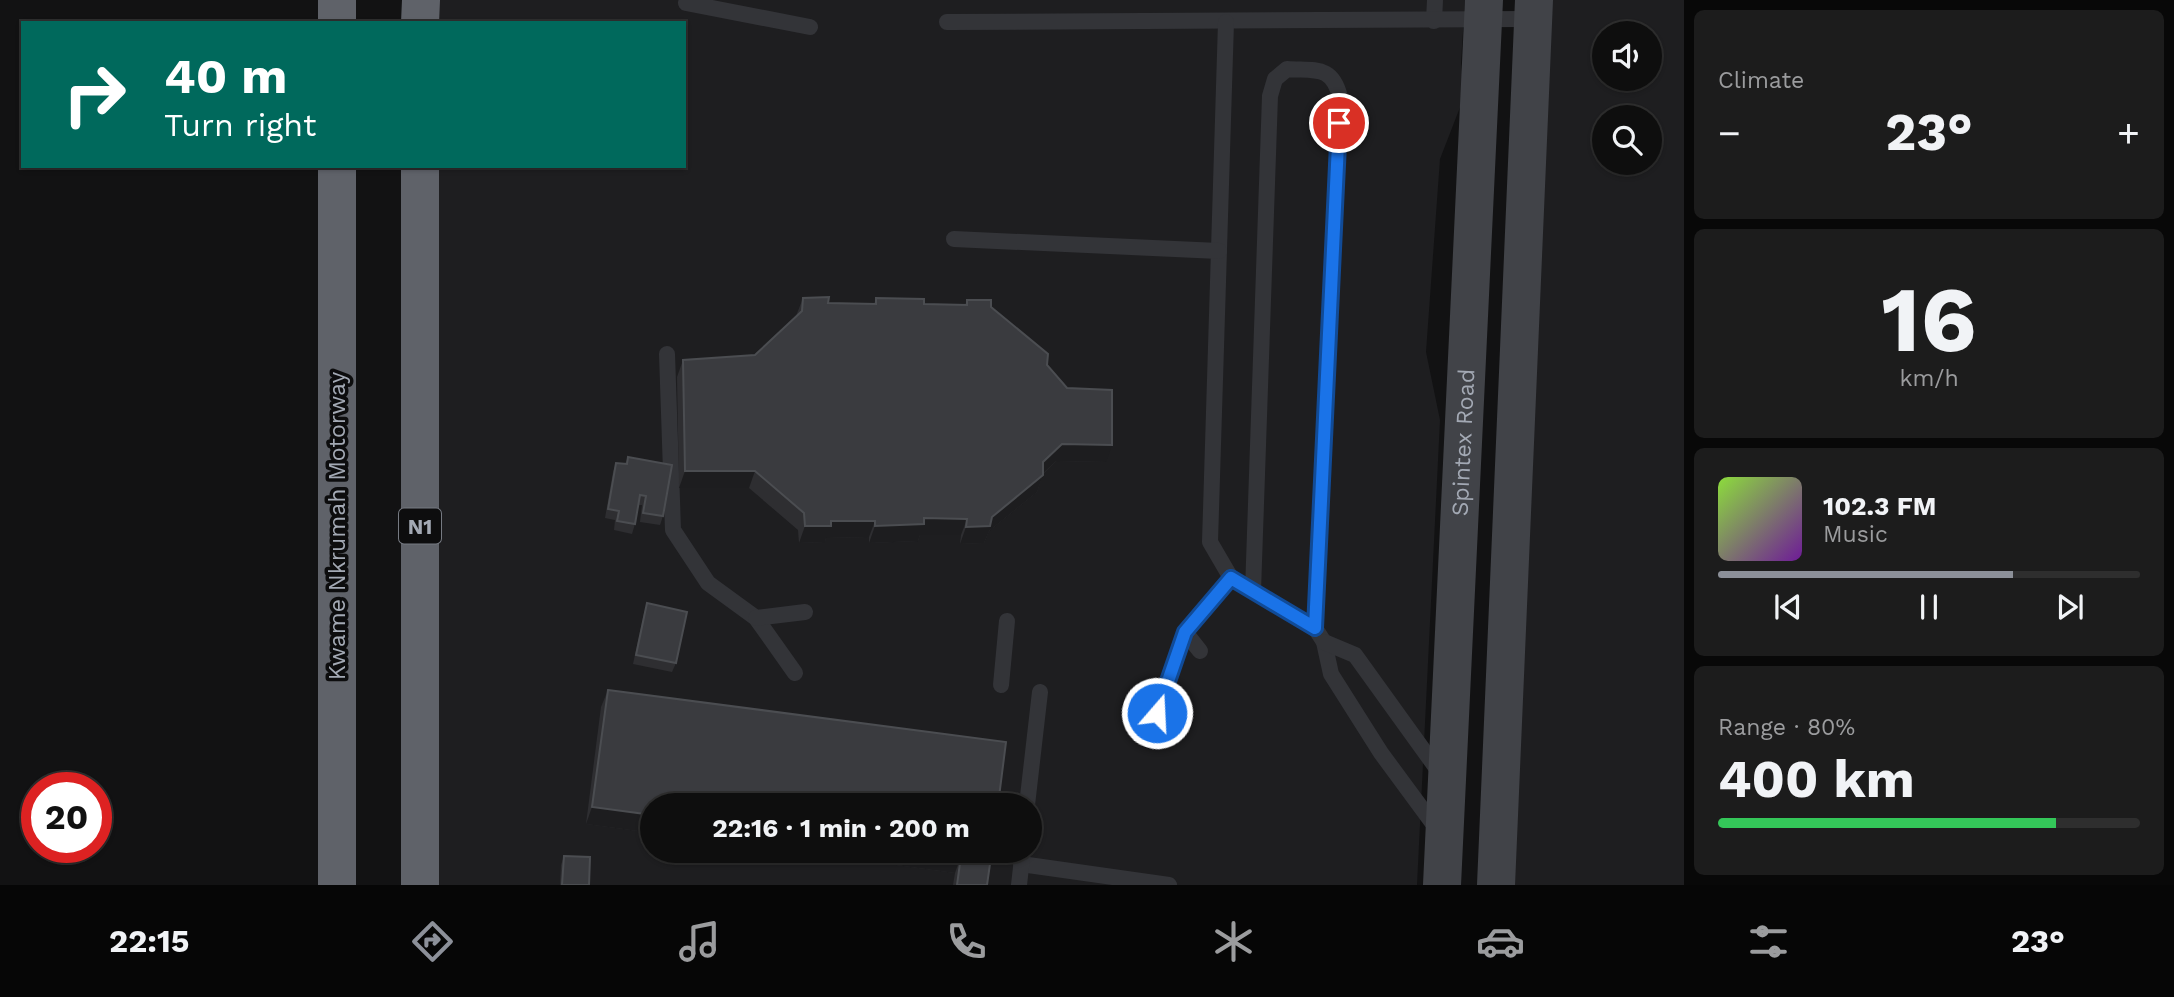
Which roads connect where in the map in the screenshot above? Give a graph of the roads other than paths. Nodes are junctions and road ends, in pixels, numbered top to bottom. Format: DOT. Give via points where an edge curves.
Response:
graph roads {
  1 [pos="337,0"];
  2 [pos="421,0"];
  3 [pos="1436,0"];
  4 [pos="686,3"];
  5 [pos="1484,10"];
  6 [pos="1533,10"];
  7 [pos="337,21"];
  8 [pos="421,21"];
  9 [pos="1434,21"];
  10 [pos="947,22"];
  11 [pos="1226,22"];
  12 [pos="810,27"];
  13 [pos="337,168"];
  14 [pos="420,168"];
  15 [pos="954,239"];
  16 [pos="1219,251"];
  17 [pos="667,354"];
  18 [pos="1231,578"];
  19 [pos="1253,592"];
  20 [pos="805,612"];
  21 [pos="757,618"];
  22 [pos="1007,621"];
  23 [pos="1185,632"];
  24 [pos="1320,635"];
  25 [pos="1200,651"];
  26 [pos="795,673"];
  27 [pos="1001,685"];
  28 [pos="1040,692"];
  29 [pos="1157,713"];
  30 [pos="1448,784"];
  31 [pos="1028,793"];
  32 [pos="1445,839"];
  33 [pos="1042,861"];
  34 [pos="1021,863"];
  35 [pos="337,885"];
  36 [pos="419,885"];
  37 [pos="1019,885"];
  38 [pos="1169,885"];
  39 [pos="1442,885"];
  40 [pos="1496,885"];
  1 -- 7 [label="highway"];
  2 -- 8 [label="highway"];
  3 -- 9 [label="lane"];
  4 -- 12 [label="lane"];
  5 -- 6 [label="lane"];
  5 -- 9 [label="lane"];
  5 -- 30 [label="main road, Spintex Road"];
  6 -- 40 [label="main road"];
  9 -- 11 [label="lane"];
  10 -- 11 [label="lane"];
  11 -- 16 [label="lane"];
  13 -- 35 [label="highway, Kwame Nkrumah Motorway"];
  14 -- 36 [label="highway, N1"];
  15 -- 16 [label="lane"];
  16 -- 18 [label="lane" via="1210,542"];
  17 -- 21 [label="lane" via="673,530 708,583"];
  18 -- 19 [label="lane"];
  18 -- 23 [label="lane"];
  19 -- 24 [label="lane"];
  19 -- 24 [label="lane" via="1270,96 1275,79 1287,69 1326,72 1336,80 1340,96"];
  20 -- 21 [label="lane"];
  21 -- 26 [label="lane"];
  22 -- 27 [label="lane"];
  23 -- 25 [label="lane"];
  23 -- 29 [label="lane"];
  24 -- 30 [label="lane" via="1355,655"];
  24 -- 32 [label="lane" via="1331,674 1381,753"];
  28 -- 31 [label="lane"];
  30 -- 32 [label="main road, Spintex Road"];
  32 -- 39 [label="main road, Spintex Road"];
  33 -- 38 [label="lane"];
  34 -- 37 [label="lane"];
}
